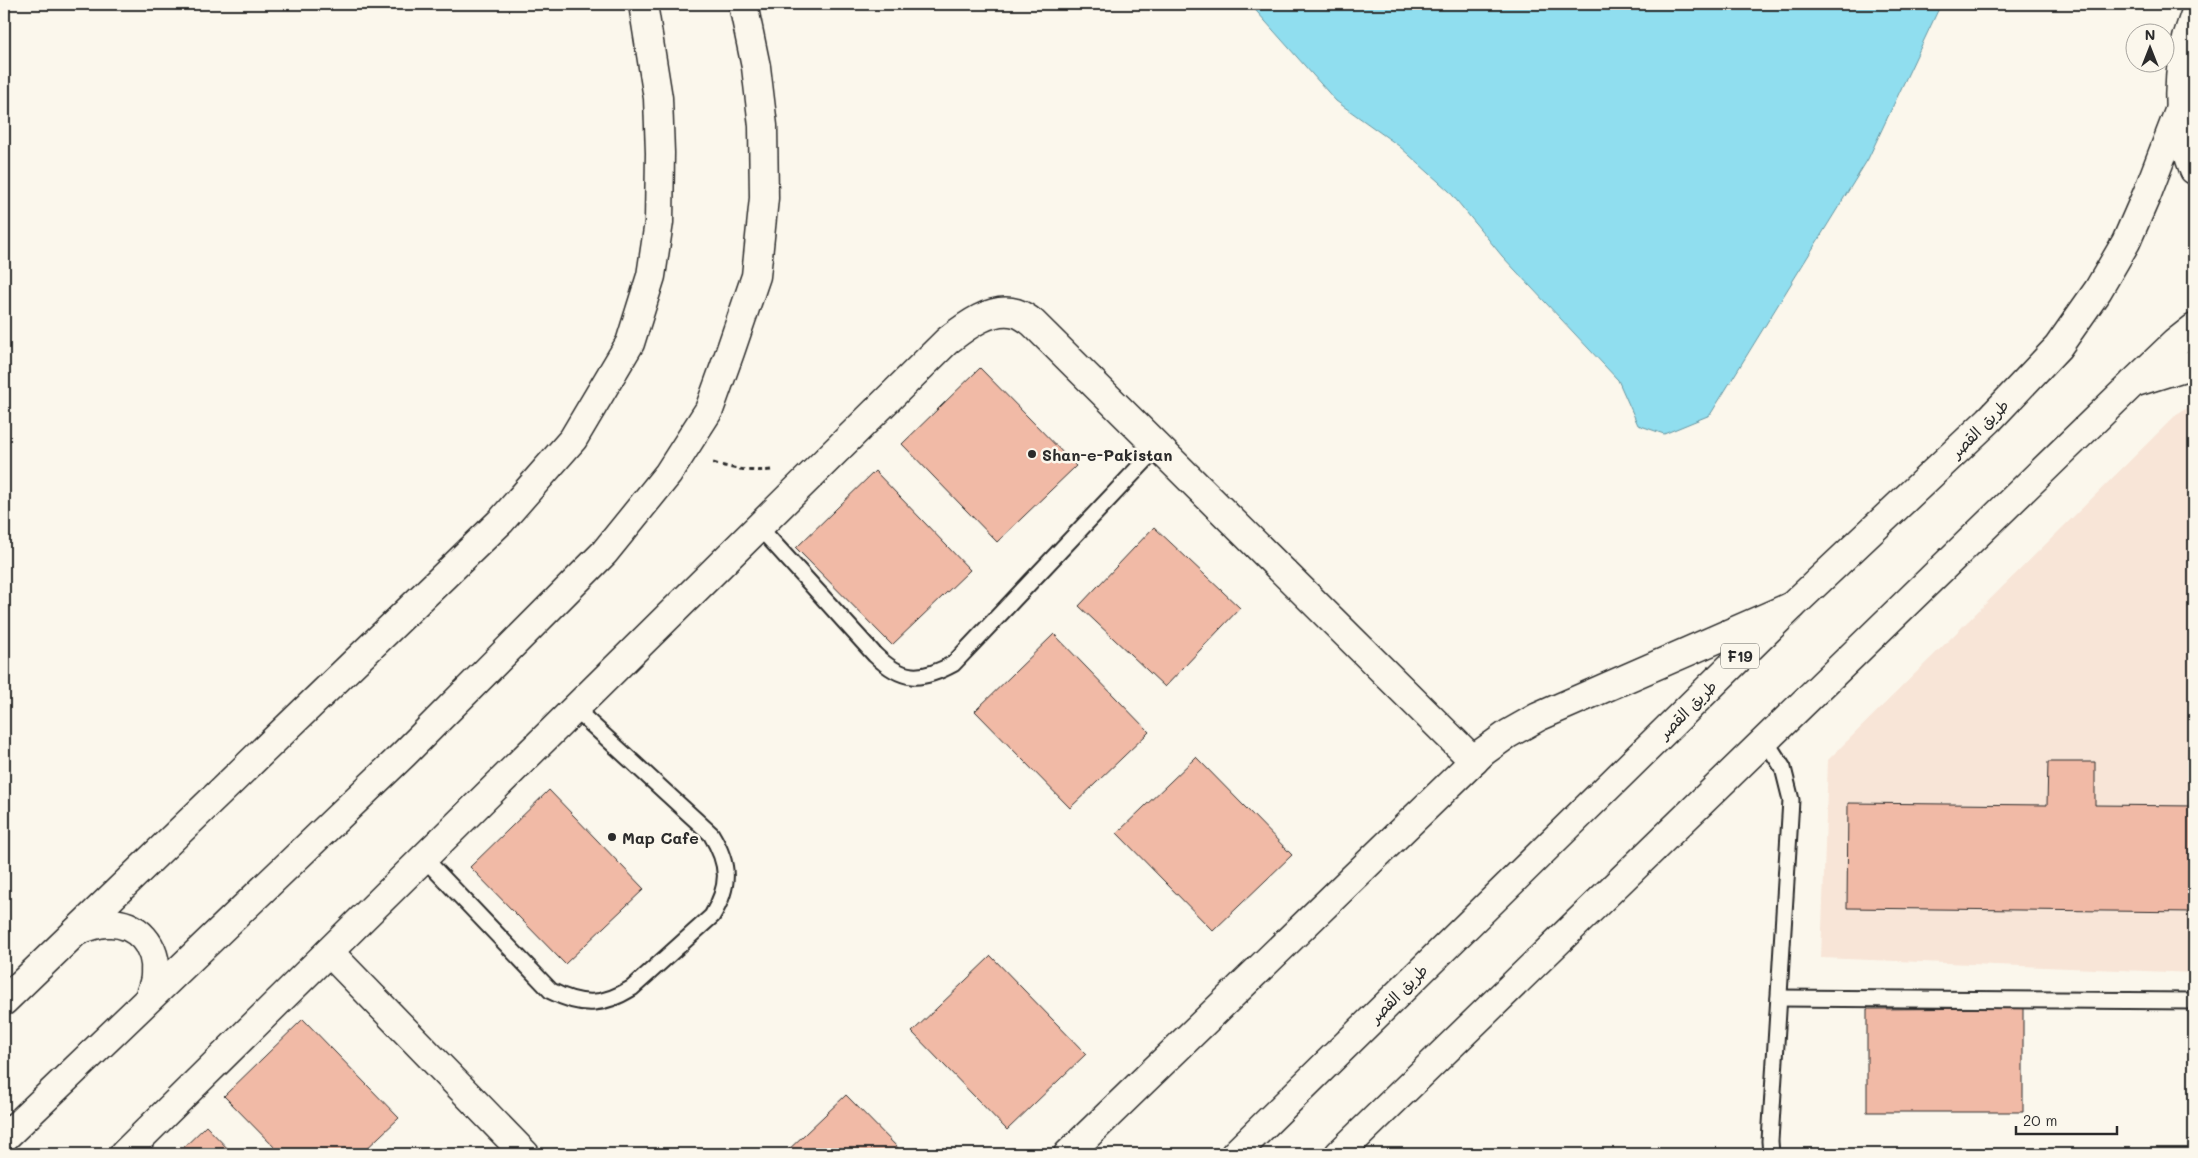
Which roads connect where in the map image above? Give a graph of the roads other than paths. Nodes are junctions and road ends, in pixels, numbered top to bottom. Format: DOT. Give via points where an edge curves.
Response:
graph roads {
  1 [pos="643,4"];
  2 [pos="743,4"];
  3 [pos="2194,17"];
  4 [pos="2179,111"];
  5 [pos="2194,170"];
  6 [pos="2194,328"];
  7 [pos="2194,364"];
  8 [pos="2133,382"];
  9 [pos="1158,447"];
  10 [pos="759,527"];
  11 [pos="1792,606"];
  12 [pos="575,709"];
  13 [pos="1765,740"];
  14 [pos="1474,760"];
  15 [pos="424,858"];
  16 [pos="76,931"];
  17 [pos="329,952"];
  18 [pos="149,998"];
  19 [pos="1779,998"];
  20 [pos="4,1001"];
  21 [pos="2194,1001"];
  22 [pos="4,1138"];
  23 [pos="124,1154"];
  24 [pos="525,1154"];
  25 [pos="1068,1154"];
  26 [pos="1235,1154"];
  27 [pos="1339,1154"];
  28 [pos="1771,1154"];
  1 -- 16 [label="main road" via="658,98 660,153 659,222 651,276 630,343 573,439 502,521"];
  2 -- 18 [label="main road" via="763,126 764,198 756,276 708,410 668,474 604,553 404,754"];
  3 -- 4 [label="main road" via="2186,38 2180,74"];
  4 -- 5 [label="main road"];
  4 -- 11 [label="main road, طريق القصر / F19" via="2126,242 2098,290 2058,347 1989,420"];
  6 -- 8 [label="main road"];
  7 -- 8 [label="main road"];
  8 -- 13 [label="main road"];
  9 -- 10 [label="main road" via="1033,323 1016,313 996,314 970,323 947,341"];
  9 -- 10 [label="lane" via="953,664 933,675 912,676 890,670"];
  9 -- 14 [label="main road"];
  10 -- 12 [label="main road"];
  11 -- 14 [label="main road" via="1538,717 1508,734"];
  11 -- 26 [label="main road, طريق القصر / F19"];
  12 -- 15 [label="main road"];
  12 -- 15 [label="lane" via="711,834 725,866 721,901 712,916 632,988 609,1000 583,1003 551,991"];
  13 -- 19 [label="lane" via="1783,768 1791,800"];
  13 -- 27 [label="main road"];
  14 -- 25 [label="main road"];
  15 -- 17 [label="main road"];
  16 -- 18 [label="main road" via="109,922 127,926 144,937 154,954 155,976"];
  16 -- 20 [label="main road"];
  17 -- 23 [label="main road"];
  17 -- 24 [label="main road"];
  18 -- 22 [label="main road"];
  19 -- 21 [label="lane"];
  19 -- 28 [label="lane"];
}
